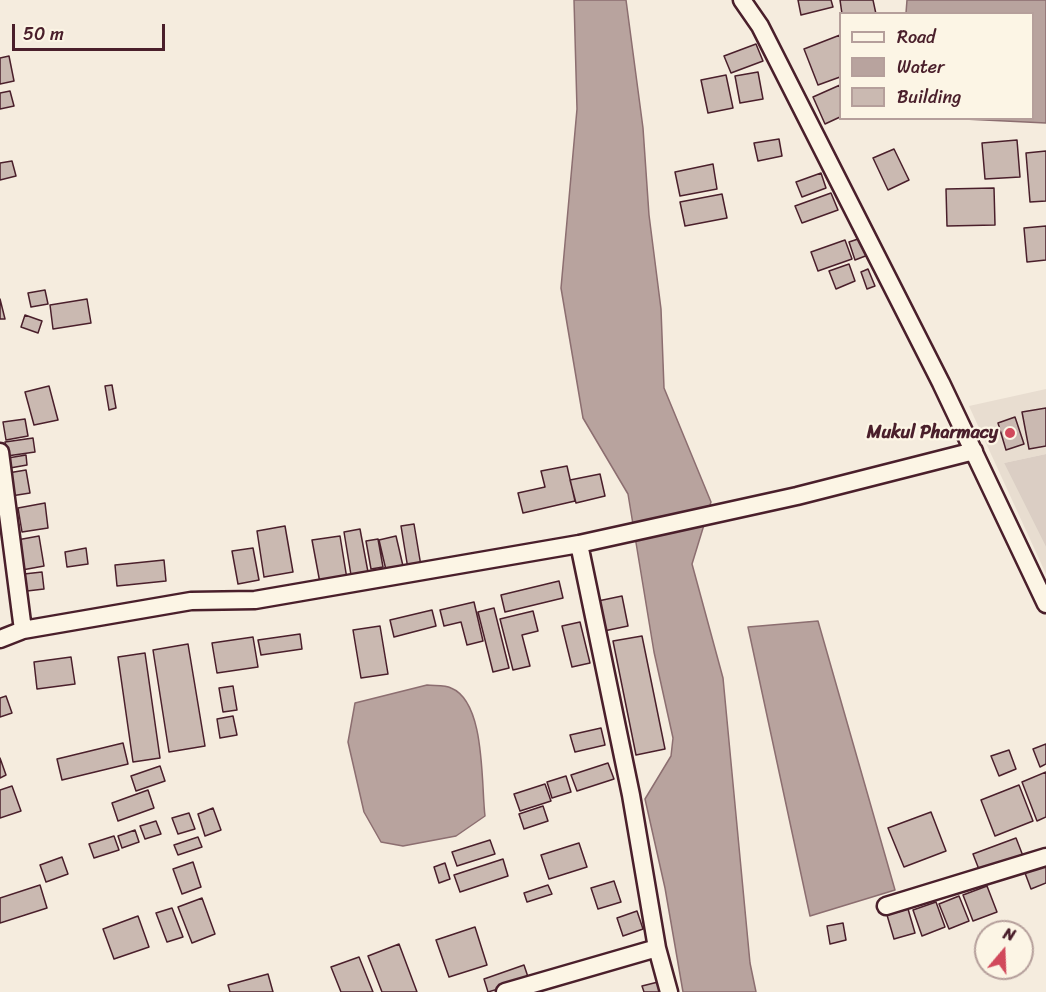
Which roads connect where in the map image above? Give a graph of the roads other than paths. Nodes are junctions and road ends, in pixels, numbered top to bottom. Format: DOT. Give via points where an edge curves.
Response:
graph roads {
  1 [pos="742,0"];
  2 [pos="974,451"];
  3 [pos="0,452"];
  4 [pos="579,544"];
  5 [pos="1046,604"];
  6 [pos="23,630"];
  7 [pos="0,639"];
  8 [pos="1046,857"];
  9 [pos="886,906"];
  10 [pos="657,948"];
  11 [pos="505,992"];
  12 [pos="669,992"];
  1 -- 2 [label="street" via="760,26"];
  2 -- 4 [label="street" via="797,496"];
  2 -- 5 [label="street"];
  3 -- 6 [label="street"];
  4 -- 6 [label="street" via="255,600 191,600"];
  4 -- 10 [label="street" via="631,795"];
  6 -- 7 [label="street"];
  8 -- 9 [label="street"];
  10 -- 11 [label="street"];
  10 -- 12 [label="street"];
}
